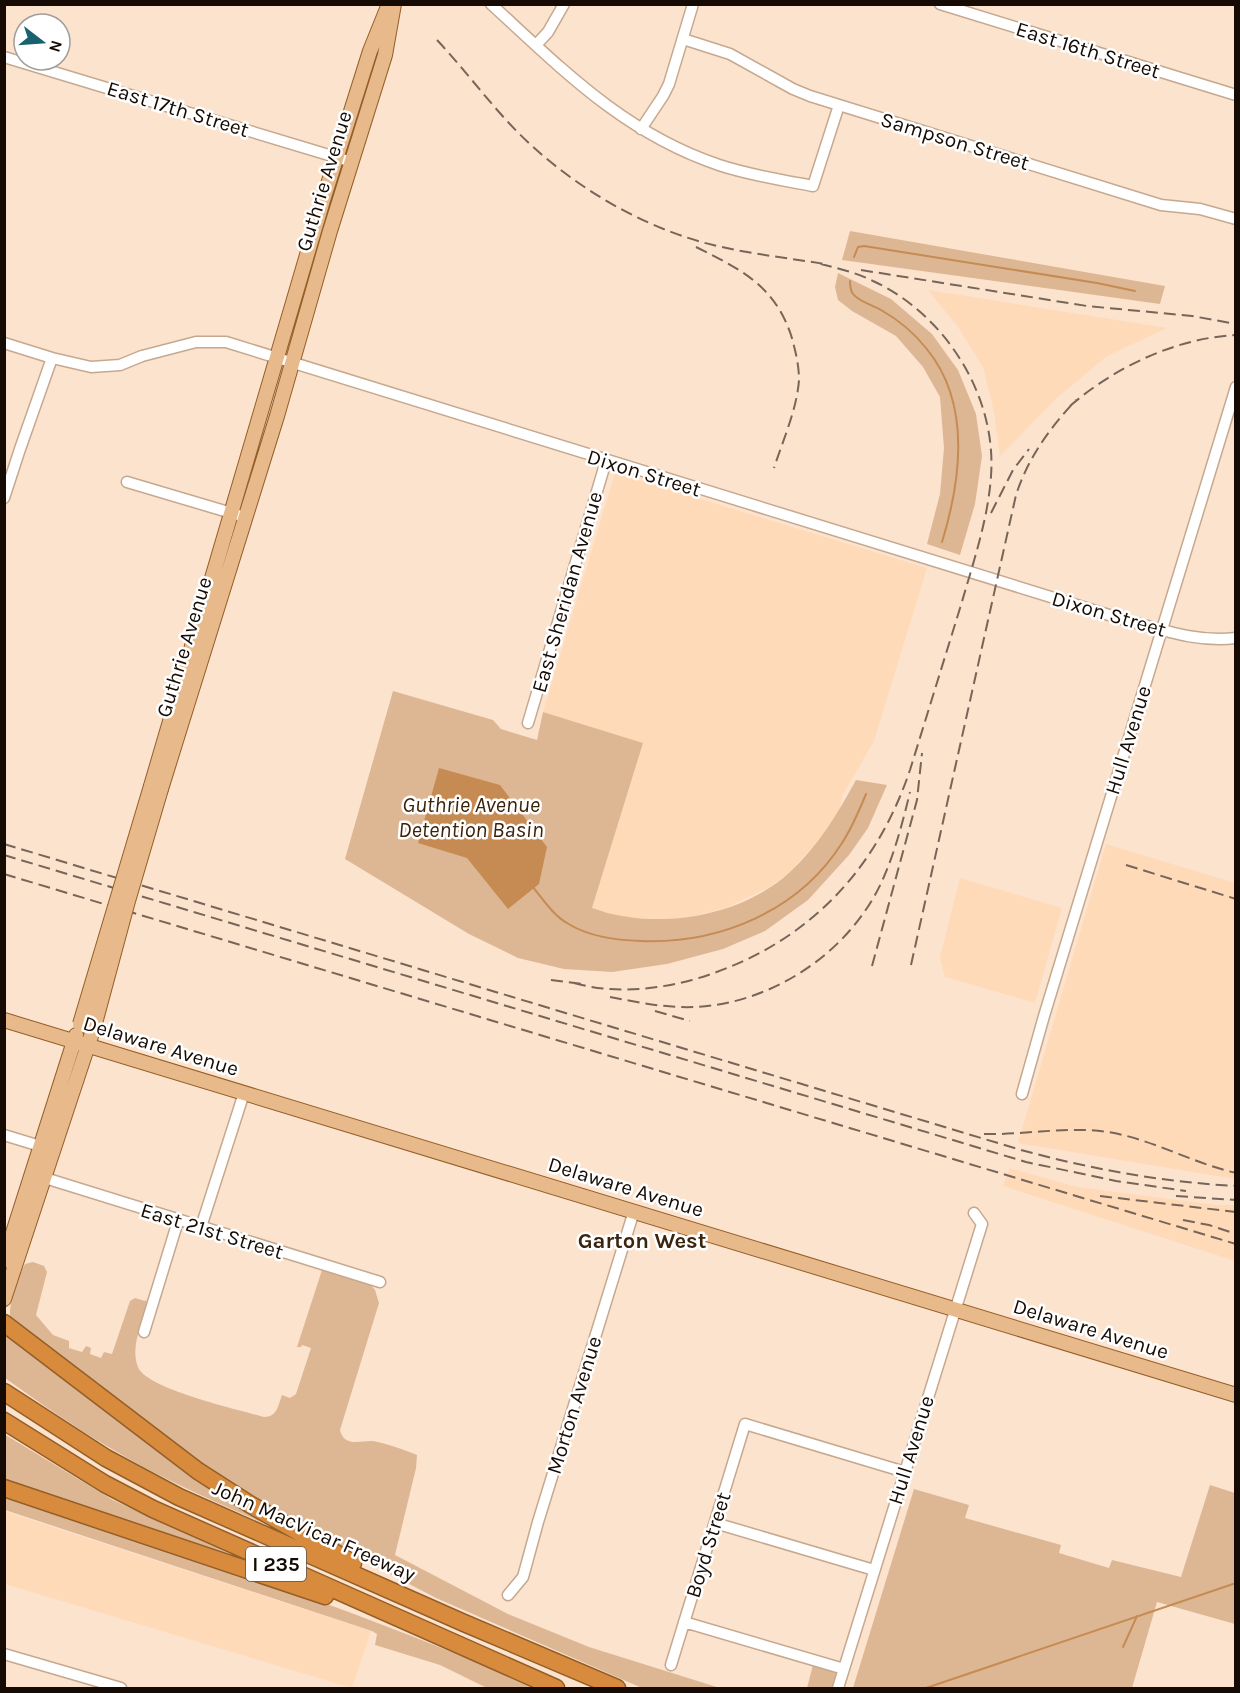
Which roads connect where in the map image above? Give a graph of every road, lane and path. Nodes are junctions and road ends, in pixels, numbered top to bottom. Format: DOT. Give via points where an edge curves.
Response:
graph roads {
  1 [pos="389,4"];
  2 [pos="394,4"];
  3 [pos="491,4"];
  4 [pos="564,4"];
  5 [pos="693,4"];
  6 [pos="940,4"];
  7 [pos="682,39"];
  8 [pos="536,45"];
  9 [pos="4,57"];
  10 [pos="1236,95"];
  11 [pos="839,105"];
  12 [pos="641,129"];
  13 [pos="337,157"];
  14 [pos="352,162"];
  15 [pos="1236,219"];
  16 [pos="4,343"];
  17 [pos="52,358"];
  18 [pos="276,358"];
  19 [pos="291,362"];
  20 [pos="1236,387"];
  21 [pos="606,461"];
  22 [pos="127,482"];
  23 [pos="4,498"];
  24 [pos="230,513"];
  25 [pos="245,517"];
  26 [pos="1161,630"];
  27 [pos="1236,638"];
  28 [pos="528,723"];
  29 [pos="156,787"];
  30 [pos="4,1020"];
  31 [pos="74,1041"];
  32 [pos="89,1046"];
  33 [pos="244,1093"];
  34 [pos="1022,1094"];
  35 [pos="4,1135"];
  36 [pos="40,1146"];
  37 [pos="45,1179"];
  38 [pos="634,1211"];
  39 [pos="974,1213"];
  40 [pos="178,1221"];
  41 [pos="201,1227"];
  42 [pos="6,1252"];
  43 [pos="380,1282"];
  44 [pos="4,1299"];
  45 [pos="955,1310"];
  46 [pos="4,1323"];
  47 [pos="144,1332"];
  48 [pos="4,1392"];
  49 [pos="1236,1395"];
  50 [pos="4,1421"];
  51 [pos="904,1472"];
  52 [pos="4,1488"];
  53 [pos="715,1523"];
  54 [pos="874,1570"];
  55 [pos="508,1595"];
  56 [pos="418,1601"];
  57 [pos="684,1622"];
  58 [pos="408,1624"];
  59 [pos="4,1654"];
  60 [pos="671,1665"];
  61 [pos="844,1669"];
  62 [pos="115,1688"];
  63 [pos="556,1689"];
  64 [pos="618,1689"];
  65 [pos="838,1689"];
  1 -- 13 [label="main road, Guthrie Avenue"];
  2 -- 14 [label="main road, Guthrie Avenue" via="385,55"];
  3 -- 8 [label="street"];
  4 -- 8 [label="street"];
  5 -- 7 [label="street"];
  6 -- 10 [label="street, East 16th Street"];
  7 -- 11 [label="street, Sampson Street" via="730,54 793,89"];
  7 -- 12 [label="street" via="669,84"];
  8 -- 12 [label="street" via="609,109"];
  9 -- 13 [label="street, East 17th Street"];
  11 -- 12 [label="street" via="813,186 718,165"];
  11 -- 15 [label="street, Sampson Street" via="1161,205 1200,209"];
  13 -- 14 [label="street, East 17th Street"];
  13 -- 18 [label="main road, Guthrie Avenue"];
  14 -- 19 [label="main road, Guthrie Avenue"];
  16 -- 17 [label="street, Dixon Street"];
  17 -- 18 [label="street, Dixon Street" via="91,367 120,365 196,342 226,342"];
  17 -- 23 [label="street"];
  18 -- 19 [label="street, Dixon Street"];
  18 -- 24 [label="main road, Guthrie Avenue"];
  19 -- 21 [label="street, Dixon Street"];
  19 -- 25 [label="main road, Guthrie Avenue"];
  20 -- 26 [label="street, Hull Avenue"];
  21 -- 26 [label="street, Dixon Street"];
  21 -- 28 [label="street, East Sheridan Avenue"];
  22 -- 24 [label="street"];
  24 -- 25 [label="street"];
  24 -- 29 [label="main road, Guthrie Avenue"];
  25 -- 29 [label="main road, Guthrie Avenue"];
  26 -- 27 [label="street, Dixon Street" via="1195,639"];
  26 -- 34 [label="street, Hull Avenue"];
  29 -- 31 [label="main road, Guthrie Avenue, bridge"];
  29 -- 32 [label="main road, Guthrie Avenue, bridge"];
  30 -- 31 [label="main road, Delaware Avenue"];
  31 -- 32 [label="main road, Delaware Avenue"];
  31 -- 36 [label="main road, Guthrie Avenue"];
  32 -- 33 [label="main road, Delaware Avenue"];
  32 -- 37 [label="main road, Guthrie Avenue"];
  33 -- 38 [label="main road, Delaware Avenue"];
  33 -- 41 [label="street"];
  35 -- 36 [label="street"];
  36 -- 42 [label="main road, Guthrie Avenue"];
  37 -- 40 [label="street, East 21st Street"];
  37 -- 44 [label="main road, Guthrie Avenue"];
  38 -- 45 [label="main road, Delaware Avenue"];
  38 -- 55 [label="street, Morton Avenue" via="523,1577"];
  39 -- 45 [label="street, Hull Avenue" via="982,1224"];
  40 -- 41 [label="street, East 21st Street"];
  40 -- 47 [label="street"];
  41 -- 43 [label="street, East 21st Street"];
  45 -- 49 [label="main road, Delaware Avenue"];
  45 -- 51 [label="street, Hull Avenue"];
  46 -- 56 [label="highway" via="198,1471"];
  48 -- 56 [label="highway, John MacVicar Freeway / I 235" via="106,1458 179,1497"];
  50 -- 58 [label="highway, I 235" via="153,1509"];
  51 -- 53 [label="street, Boyd Street" via="745,1424"];
  51 -- 54 [label="street, Hull Avenue"];
  52 -- 58 [label="highway"];
  53 -- 54 [label="street"];
  53 -- 57 [label="street, Boyd Street"];
  54 -- 61 [label="street, Hull Avenue"];
  56 -- 64 [label="highway, John MacVicar Freeway / I 235"];
  57 -- 60 [label="street, Boyd Street"];
  57 -- 61 [label="street"];
  58 -- 63 [label="highway, I 235"];
  59 -- 62 [label="street"];
  61 -- 65 [label="street, Hull Avenue"];
}
